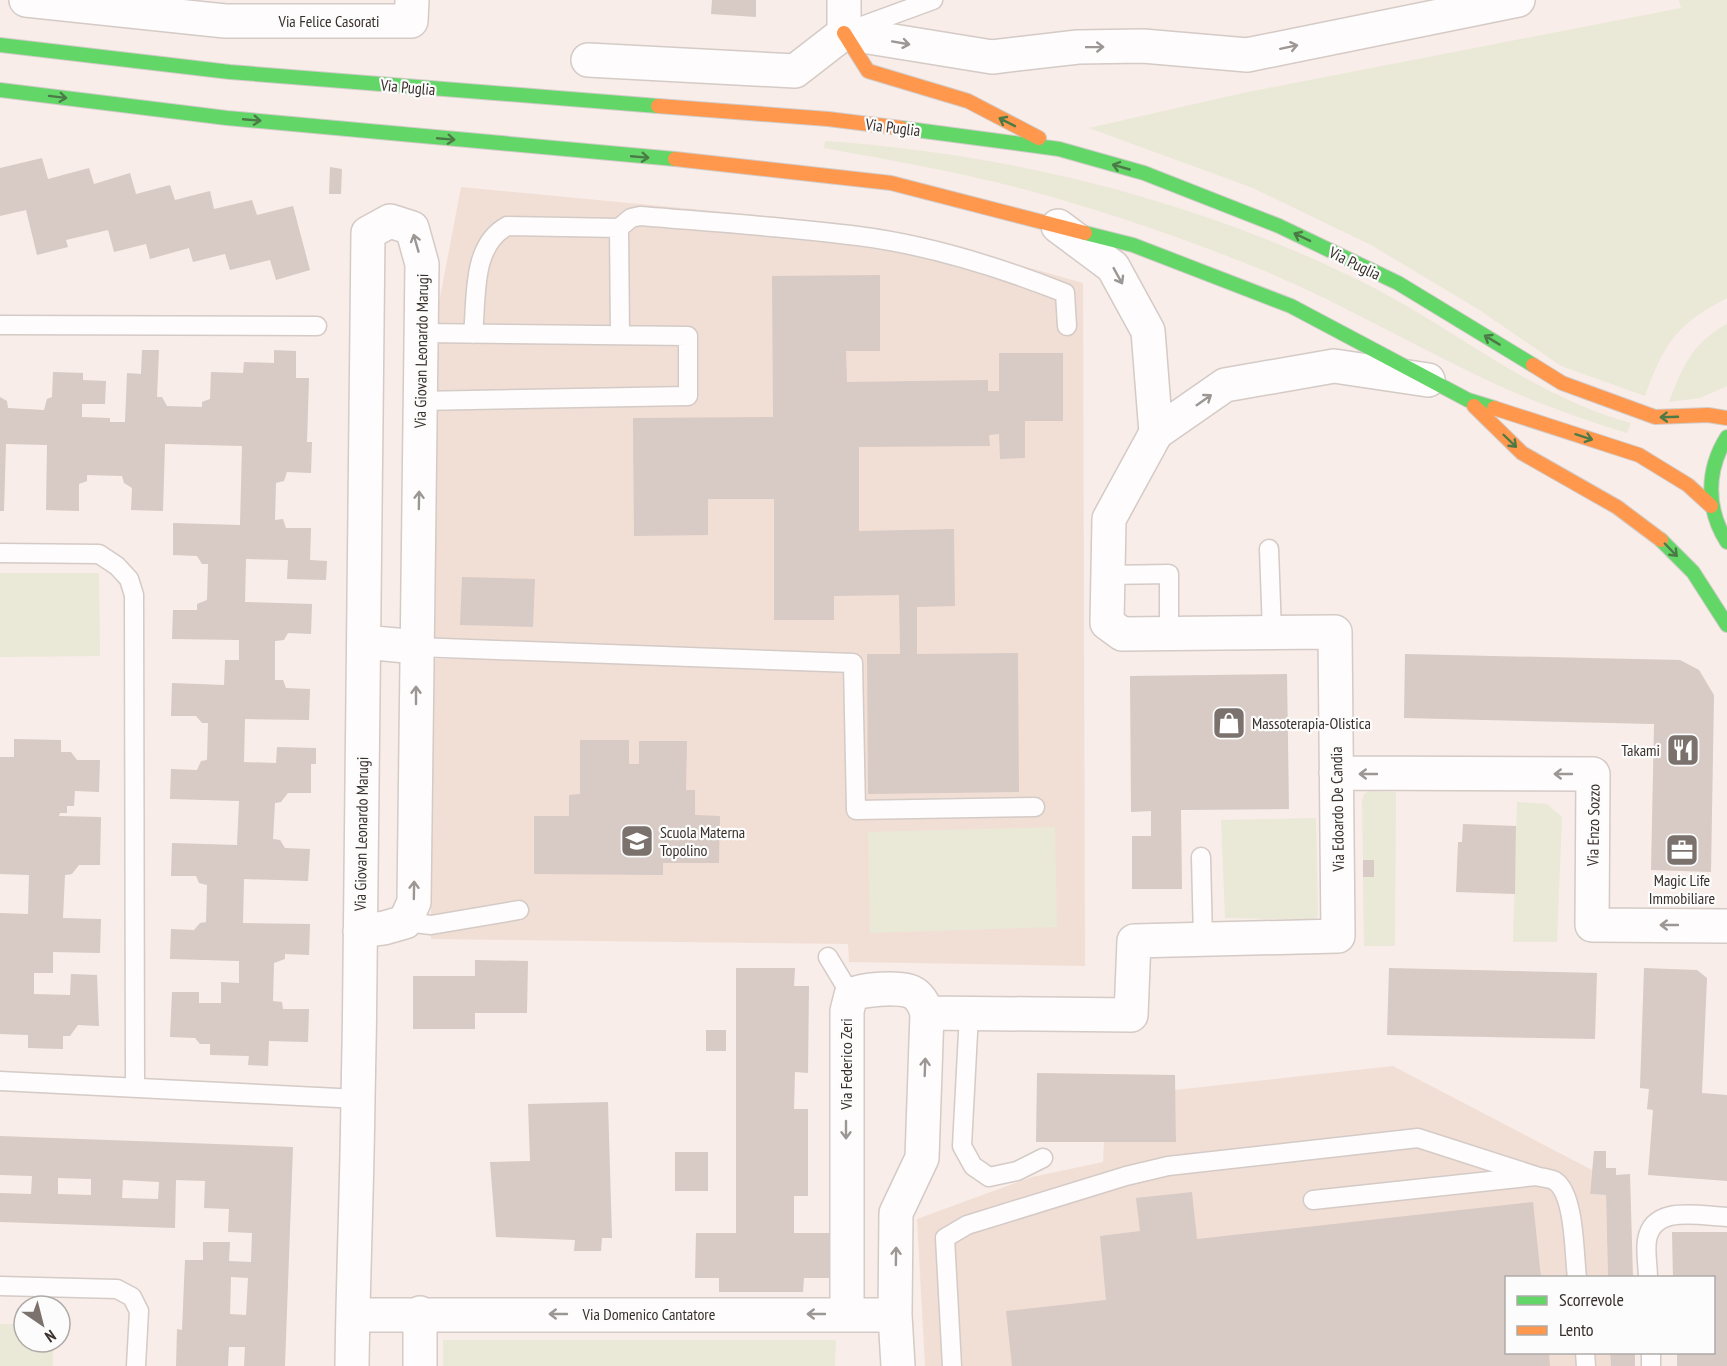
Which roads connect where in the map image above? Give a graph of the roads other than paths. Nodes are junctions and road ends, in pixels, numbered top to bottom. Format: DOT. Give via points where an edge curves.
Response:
graph roads {
  1 [pos="26,0"];
  2 [pos="252,0"];
  3 [pos="412,0"];
  4 [pos="844,0"];
  5 [pos="933,0"];
  6 [pos="1518,0"];
  7 [pos="225,21"];
  8 [pos="844,33"];
  9 [pos="0,45"];
  10 [pos="588,60"];
  11 [pos="0,90"];
  12 [pos="1059,149"];
  13 [pos="1057,225"];
  14 [pos="619,228"];
  15 [pos="0,325"];
  16 [pos="317,326"];
  17 [pos="1068,326"];
  18 [pos="421,333"];
  19 [pos="473,334"];
  20 [pos="620,335"];
  21 [pos="1428,380"];
  22 [pos="1468,400"];
  23 [pos="420,401"];
  24 [pos="1727,418"];
  25 [pos="1156,433"];
  26 [pos="1727,437"];
  27 [pos="1711,506"];
  28 [pos="1727,542"];
  29 [pos="1269,549"];
  30 [pos="0,553"];
  31 [pos="1107,575"];
  32 [pos="1727,625"];
  33 [pos="1169,631"];
  34 [pos="1272,632"];
  35 [pos="364,642"];
  36 [pos="417,647"];
  37 [pos="1336,773"];
  38 [pos="1035,807"];
  39 [pos="1201,858"];
  40 [pos="519,910"];
  41 [pos="405,922"];
  42 [pos="1727,926"];
  43 [pos="360,931"];
  44 [pos="1203,940"];
  45 [pos="828,957"];
  46 [pos="851,995"];
  47 [pos="927,1013"];
  48 [pos="969,1014"];
  49 [pos="0,1081"];
  50 [pos="135,1088"];
  51 [pos="358,1099"];
  52 [pos="1044,1158"];
  53 [pos="1536,1176"];
  54 [pos="1313,1200"];
  55 [pos="1727,1217"];
  56 [pos="1577,1276"];
  57 [pos="1648,1276"];
  58 [pos="0,1286"];
  59 [pos="420,1313"];
  60 [pos="848,1314"];
  61 [pos="352,1315"];
  62 [pos="895,1315"];
  63 [pos="136,1366"];
  64 [pos="352,1366"];
  65 [pos="420,1366"];
  66 [pos="898,1366"];
  67 [pos="952,1366"];
  1 -- 7 [label="street, Via Felice Casorati"];
  2 -- 7 [label="street"];
  3 -- 7 [label="street, Via Felice Casorati" via="411,21"];
  4 -- 8 [label="street"];
  5 -- 8 [label="lane"];
  8 -- 6 [label="street, one-way" via="992,57 1078,47 1143,46 1247,55"];
  8 -- 10 [label="street" via="795,71"];
  12 -- 8 [label="main road, one-way" via="968,101 868,71"];
  9 -- 12 [label="main road, Via Puglia" via="254,74 828,119"];
  11 -- 13 [label="main road, one-way" via="227,118 758,166 880,182"];
  24 -- 12 [label="main road, Via Puglia, one-way" via="1655,417 1562,383 1398,284 1279,226 1143,173"];
  13 -- 21 [label="main road" via="1133,245 1291,306"];
  13 -- 25 [label="street, one-way" via="1113,267 1148,331"];
  14 -- 17 [label="lane" via="640,216 860,236 905,245 997,268 1065,293"];
  14 -- 19 [label="lane" via="507,226 493,233 481,254"];
  14 -- 20 [label="lane"];
  15 -- 16 [label="lane"];
  18 -- 19 [label="lane"];
  18 -- 23 [label="street, Via Giovan Leonardo Marugi"];
  18 -- 35 [label="street, Via Giovan Leonardo Marugi, one-way" via="422,264 412,228 390,221 368,233"];
  19 -- 20 [label="lane"];
  20 -- 23 [label="lane" via="688,336 688,396"];
  21 -- 22 [label="main road"];
  25 -- 21 [label="street, Via Edoardo De Candia, one-way" via="1226,385 1334,366"];
  22 -- 27 [label="main road, one-way" via="1639,455 1688,485"];
  22 -- 32 [label="main road, one-way" via="1522,453 1617,507 1662,541 1693,572"];
  36 -- 23 [label="street, Via Giovan Leonardo Marugi, one-way"];
  25 -- 31 [label="street, Via Edoardo De Candia" via="1108,519"];
  26 -- 27 [label="main road" via="1711,474"];
  27 -- 28 [label="main road"];
  29 -- 34 [label="lane"];
  30 -- 50 [label="lane" via="99,554 129,579 134,596"];
  31 -- 33 [label="street, Via Edoardo De Candia" via="1107,623 1122,634"];
  31 -- 33 [label="lane" via="1169,574"];
  33 -- 34 [label="street, Via Edoardo De Candia"];
  34 -- 37 [label="street, Via Edoardo De Candia" via="1335,632"];
  35 -- 36 [label="street"];
  35 -- 43 [label="street, Via Giovan Leonardo Marugi"];
  36 -- 38 [label="lane" via="853,663 856,810"];
  41 -- 36 [label="street, Via Giovan Leonardo Marugi, one-way" via="414,902"];
  42 -- 37 [label="street, Via Enzo Sozzo, one-way" via="1592,925 1593,774"];
  37 -- 44 [label="street, Via Edoardo De Candia" via="1338,936"];
  39 -- 44 [label="lane"];
  40 -- 41 [label="lane" via="431,925"];
  41 -- 43 [label="street, Via Giovan Leonardo Marugi"];
  43 -- 51 [label="street, Via Giovan Leonardo Marugi"];
  44 -- 48 [label="street, Via Edoardo De Candia" via="1134,941 1131,1015"];
  45 -- 46 [label="lane"];
  46 -- 47 [label="street, Via Federico Zeri" via="864,990 910,991 922,1000"];
  46 -- 60 [label="street, Via Federico Zeri, one-way" via="846,1011"];
  47 -- 48 [label="street, Via Edoardo De Candia"];
  62 -- 47 [label="street, one-way" via="896,1214 922,1158"];
  48 -- 52 [label="lane" via="962,1146 973,1166 990,1177"];
  49 -- 50 [label="lane"];
  50 -- 51 [label="lane"];
  51 -- 61 [label="street, Via Giovan Leonardo Marugi"];
  53 -- 54 [label="lane"];
  53 -- 56 [label="lane" via="1554,1181 1569,1202"];
  53 -- 67 [label="lane" via="1418,1138 1167,1166 967,1226 945,1238"];
  55 -- 57 [label="lane" via="1664,1215 1654,1223 1647,1240"];
  58 -- 63 [label="lane" via="117,1289 132,1297 139,1311"];
  60 -- 59 [label="street, Via Domenico Cantatore, one-way"];
  59 -- 61 [label="street, Via Domenico Cantatore"];
  59 -- 65 [label="street"];
  60 -- 62 [label="street, Via Domenico Cantatore"];
  61 -- 64 [label="street, Via Giovan Leonardo Marugi"];
  62 -- 66 [label="street"];
}
